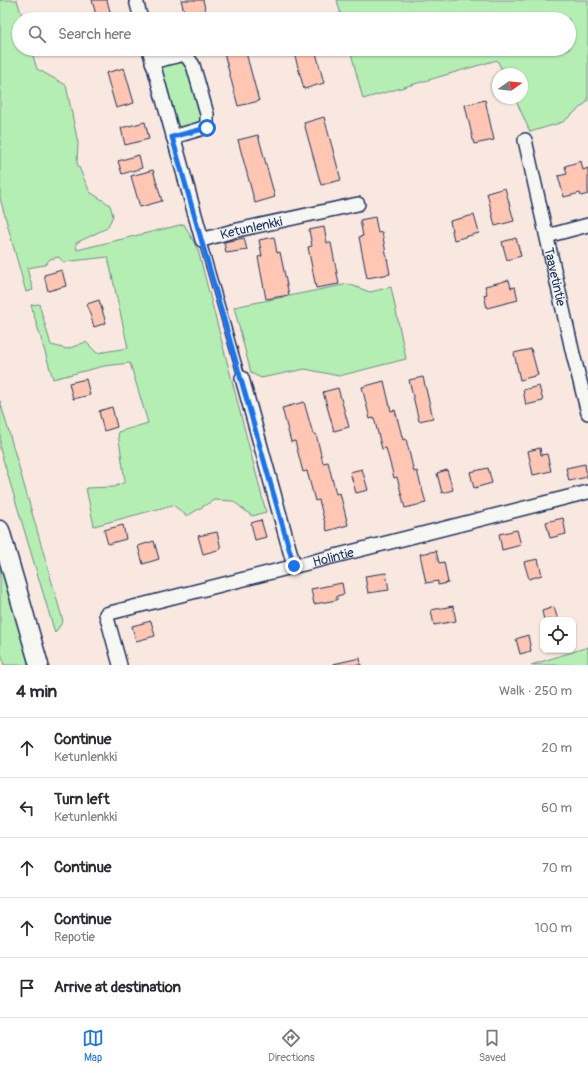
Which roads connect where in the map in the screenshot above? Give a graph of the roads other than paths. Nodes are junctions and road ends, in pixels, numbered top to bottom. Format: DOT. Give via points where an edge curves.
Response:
graph roads {
  1 [pos="136,0"];
  2 [pos="139,12"];
  3 [pos="151,56"];
  4 [pos="186,56"];
  5 [pos="172,137"];
  6 [pos="525,140"];
  7 [pos="358,204"];
  8 [pos="588,225"];
  9 [pos="547,236"];
  10 [pos="202,240"];
  11 [pos="242,378"];
  12 [pos="588,412"];
  13 [pos="588,492"];
  14 [pos="0,530"];
  15 [pos="294,566"];
  16 [pos="39,665"];
  17 [pos="120,665"];
  1 -- 2 [label="street"];
  3 -- 5 [label="street, Ketunlenkki"];
  4 -- 5 [label="street, Ketunlenkki" via="193,65 207,114 207,128"];
  5 -- 10 [label="street, Ketunlenkki"];
  6 -- 9 [label="street, Taavetintie"];
  7 -- 10 [label="street, Ketunlenkki"];
  8 -- 9 [label="street"];
  9 -- 12 [label="street, Taavetintie"];
  10 -- 11 [label="lane"];
  11 -- 15 [label="street"];
  13 -- 15 [label="street, Holintie"];
  14 -- 16 [label="main road"];
  15 -- 17 [label="street, Holintie" via="106,614"];
}
